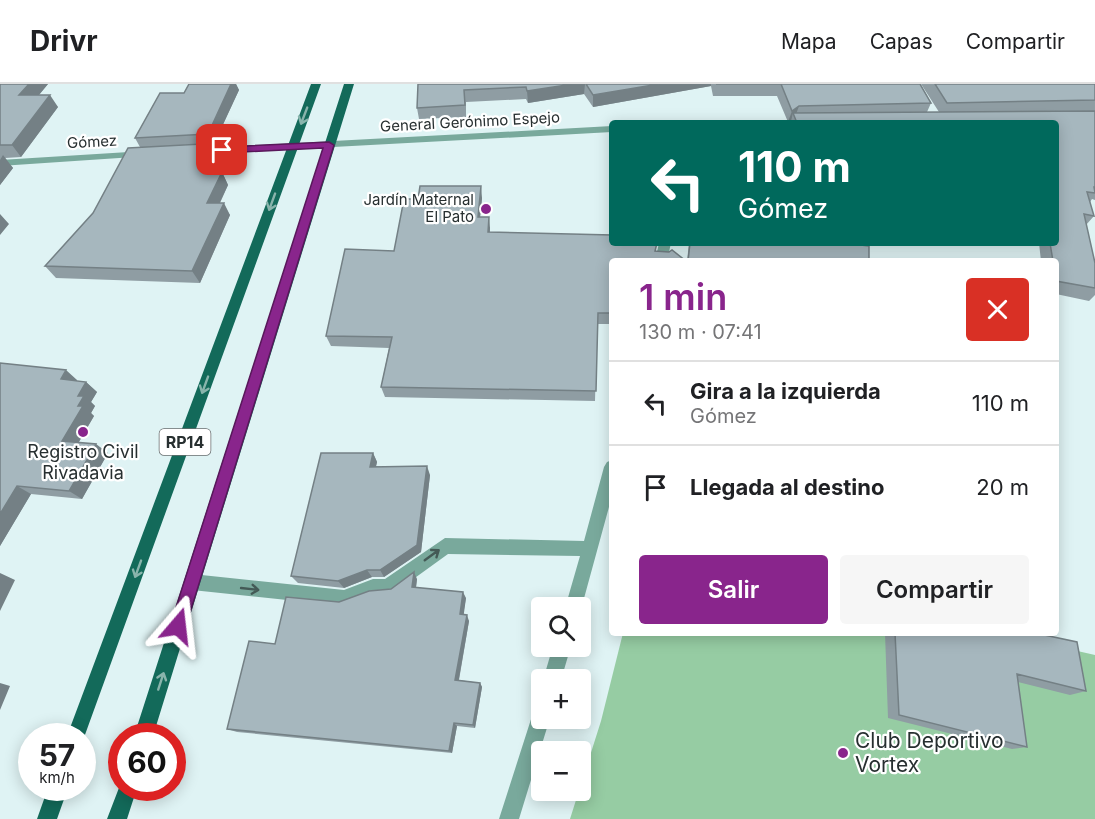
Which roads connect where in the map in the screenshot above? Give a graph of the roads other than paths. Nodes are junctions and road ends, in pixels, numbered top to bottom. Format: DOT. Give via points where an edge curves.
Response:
graph roads {
  1 [pos="316,84"];
  2 [pos="349,84"];
  3 [pos="609,129"];
  4 [pos="329,145"];
  5 [pos="292,147"];
  6 [pos="0,162"];
  7 [pos="609,479"];
  8 [pos="591,549"];
  9 [pos="192,582"];
  10 [pos="577,597"];
  11 [pos="82,723"];
  12 [pos="147,723"];
  13 [pos="537,729"];
  14 [pos="53,801"];
  15 [pos="123,801"];
  16 [pos="47,819"];
  17 [pos="117,819"];
  18 [pos="509,819"];
  1 -- 5 [label="main road, RP14, one-way"];
  2 -- 4 [label="main road, RP14"];
  3 -- 4 [label="street, General Gerónimo Espejo"];
  4 -- 5 [label="street, Gómez"];
  4 -- 9 [label="main road, RP14"];
  5 -- 6 [label="street, Gómez"];
  5 -- 11 [label="main road, RP14, one-way"];
  7 -- 8 [label="street"];
  9 -- 8 [label="street, one-way" via="344,598 373,587 388,587 445,546"];
  8 -- 10 [label="street"];
  12 -- 9 [label="main road, RP14, one-way"];
  13 -- 18 [label="street"];
  14 -- 16 [label="main road"];
  15 -- 17 [label="main road"];
}
